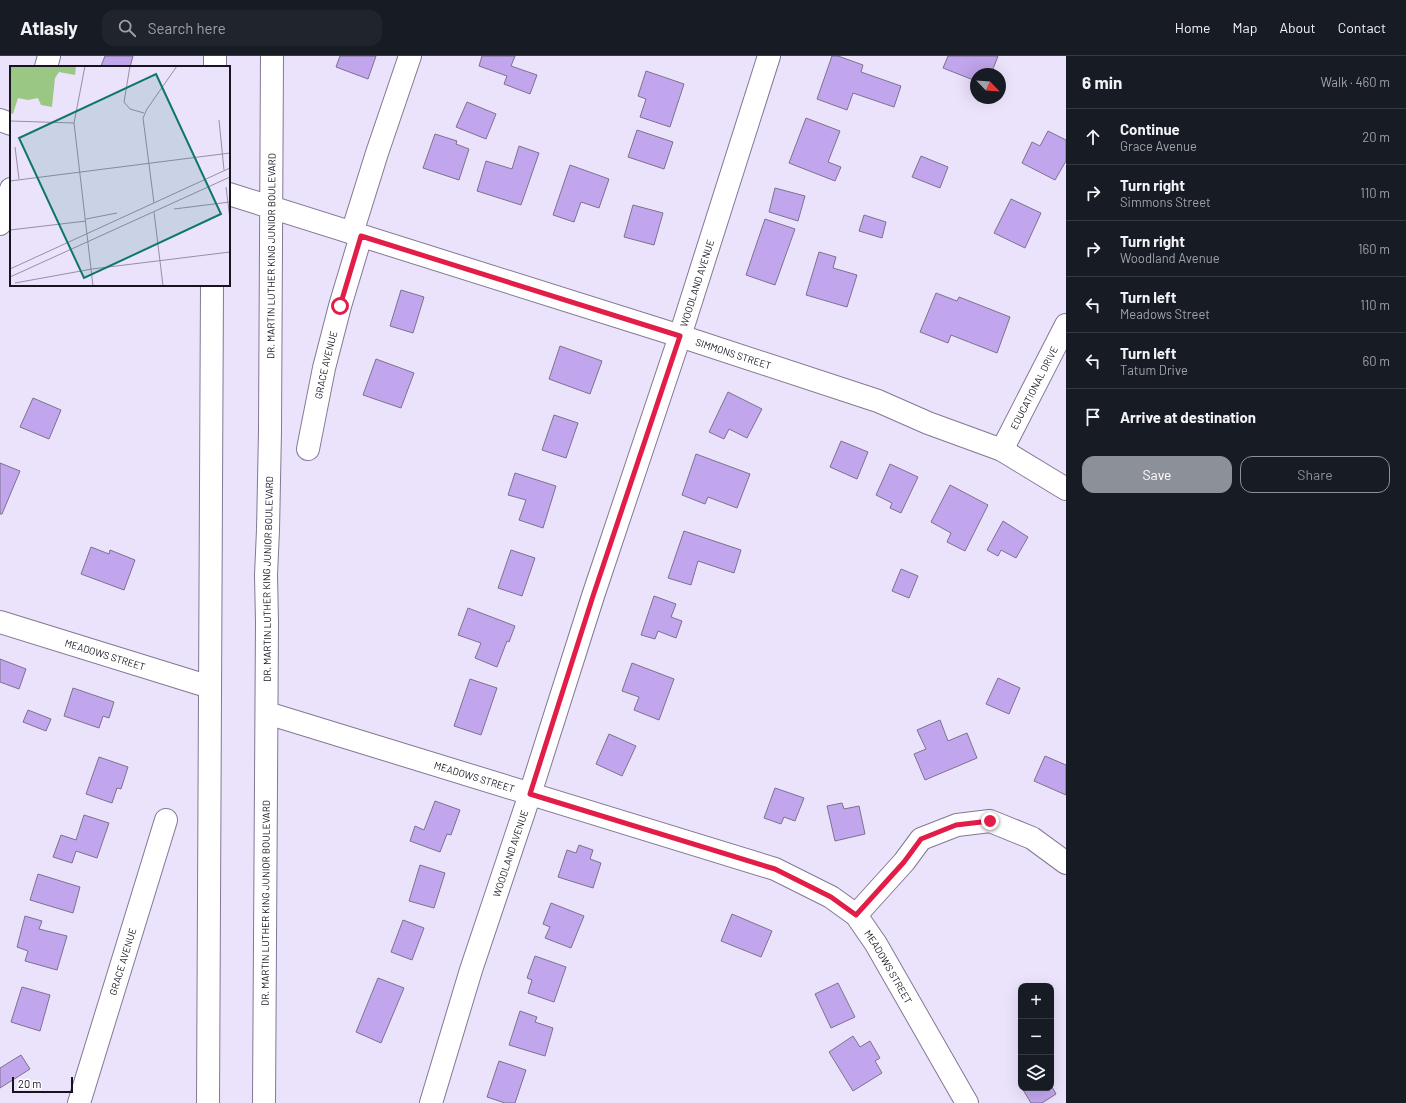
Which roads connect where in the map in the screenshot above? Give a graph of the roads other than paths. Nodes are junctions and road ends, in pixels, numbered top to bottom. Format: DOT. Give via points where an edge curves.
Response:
graph roads {
  1 [pos="49,56"];
  2 [pos="272,56"];
  3 [pos="410,56"];
  4 [pos="769,56"];
  5 [pos="46,66"];
  6 [pos="0,120"];
  7 [pos="10,124"];
  8 [pos="10,192"];
  9 [pos="230,194"];
  10 [pos="271,208"];
  11 [pos="0,224"];
  12 [pos="356,235"];
  13 [pos="212,286"];
  14 [pos="1066,325"];
  15 [pos="680,336"];
  16 [pos="308,449"];
  17 [pos="1002,450"];
  18 [pos="1066,489"];
  19 [pos="0,622"];
  20 [pos="210,687"];
  21 [pos="267,713"];
  22 [pos="530,794"];
  23 [pos="166,820"];
  24 [pos="1066,863"];
  25 [pos="856,915"];
  26 [pos="79,1103"];
  27 [pos="208,1103"];
  28 [pos="264,1103"];
  29 [pos="431,1103"];
  30 [pos="967,1103"];
  1 -- 5 [label="street"];
  2 -- 10 [label="street, DR. MARTIN LUTHER KING JUNIOR BOULEVARD"];
  3 -- 12 [label="street, GRACE AVENUE" via="377,152"];
  4 -- 15 [label="street, WOODLAND AVENUE"];
  6 -- 7 [label="street"];
  8 -- 11 [label="street"];
  9 -- 10 [label="street, SIMMONS STREET"];
  10 -- 12 [label="street, SIMMONS STREET"];
  10 -- 21 [label="street, DR. MARTIN LUTHER KING JUNIOR BOULEVARD" via="270,454 266,575"];
  12 -- 15 [label="street, SIMMONS STREET"];
  12 -- 16 [label="street, GRACE AVENUE"];
  13 -- 20 [label="street"];
  14 -- 17 [label="street, EDUCATIONAL DRIVE"];
  15 -- 17 [label="street, SIMMONS STREET" via="878,401 928,423"];
  15 -- 22 [label="street, WOODLAND AVENUE"];
  17 -- 18 [label="street, SIMMONS STREET"];
  19 -- 20 [label="street, MEADOWS STREET"];
  20 -- 27 [label="street"];
  21 -- 22 [label="street, MEADOWS STREET"];
  21 -- 28 [label="street, DR. MARTIN LUTHER KING JUNIOR BOULEVARD"];
  22 -- 25 [label="street, MEADOWS STREET" via="775,869 831,897"];
  22 -- 29 [label="street, WOODLAND AVENUE" via="471,970"];
  23 -- 26 [label="street, GRACE AVENUE"];
  24 -- 25 [label="street" via="1032,838 990,821 956,825 921,839 904,862"];
  25 -- 30 [label="street, MEADOWS STREET" via="876,944"];
}
